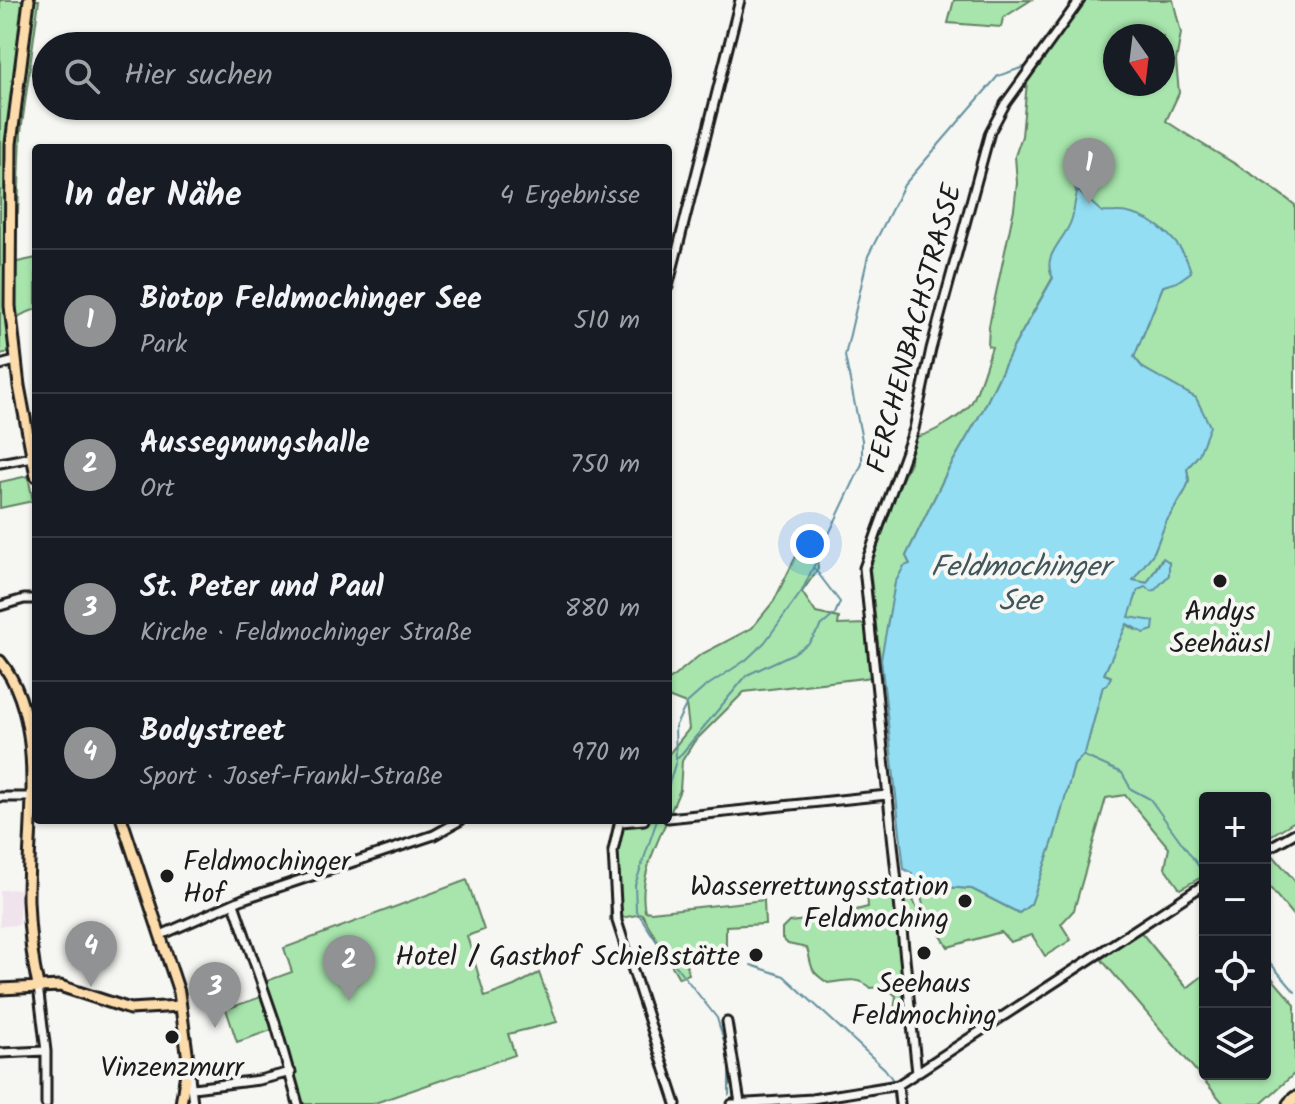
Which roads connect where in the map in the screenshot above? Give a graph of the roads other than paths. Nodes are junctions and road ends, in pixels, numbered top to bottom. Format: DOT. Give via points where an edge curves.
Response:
graph roads {
  1 [pos="29,0"];
  2 [pos="740,0"];
  3 [pos="1080,0"];
  4 [pos="672,271"];
  5 [pos="15,361"];
  6 [pos="0,365"];
  7 [pos="32,457"];
  8 [pos="0,463"];
  9 [pos="32,599"];
  10 [pos="0,606"];
  11 [pos="0,661"];
  12 [pos="32,770"];
  13 [pos="887,795"];
  14 [pos="0,797"];
  15 [pos="32,799"];
  16 [pos="672,818"];
  17 [pos="33,824"];
  18 [pos="123,824"];
  19 [pos="454,824"];
  20 [pos="619,824"];
  21 [pos="1295,833"];
  22 [pos="1271,847"];
  23 [pos="1199,888"];
  24 [pos="234,904"];
  25 [pos="161,935"];
  26 [pos="38,986"];
  27 [pos="0,989"];
  28 [pos="180,1006"];
  29 [pos="727,1022"];
  30 [pos="46,1051"];
  31 [pos="0,1053"];
  32 [pos="188,1060"];
  33 [pos="291,1072"];
  34 [pos="917,1073"];
  35 [pos="898,1085"];
  36 [pos="193,1088"];
  37 [pos="1295,1098"];
  38 [pos="740,1103"];
  39 [pos="46,1104"];
  40 [pos="181,1104"];
  41 [pos="193,1104"];
  42 [pos="298,1104"];
  43 [pos="676,1104"];
  44 [pos="732,1104"];
  45 [pos="900,1104"];
  46 [pos="1289,1104"];
  1 -- 5 [label="main road" via="11,149"];
  2 -- 4 [label="street"];
  3 -- 13 [label="street, FERCHENBACHSTRASSE" via="990,132 914,429 866,560"];
  5 -- 6 [label="street"];
  5 -- 7 [label="main road"];
  7 -- 8 [label="street"];
  9 -- 10 [label="street"];
  11 -- 12 [label="main road" via="12,679 26,723"];
  13 -- 16 [label="street"];
  13 -- 34 [label="street, FERCHENBACHSTRASSE"];
  14 -- 15 [label="street"];
  17 -- 26 [label="main road" via="28,902"];
  18 -- 25 [label="main road"];
  19 -- 24 [label="street"];
  20 -- 43 [label="street" via="613,851 617,921"];
  21 -- 22 [label="street"];
  23 -- 34 [label="street"];
  24 -- 25 [label="street"];
  24 -- 33 [label="street"];
  25 -- 28 [label="main road"];
  26 -- 27 [label="main road"];
  26 -- 28 [label="main road" via="71,989 130,1009"];
  26 -- 30 [label="street"];
  28 -- 32 [label="main road"];
  29 -- 38 [label="street"];
  30 -- 31 [label="street"];
  30 -- 39 [label="street"];
  32 -- 36 [label="street"];
  32 -- 40 [label="main road"];
  33 -- 36 [label="street"];
  33 -- 42 [label="street"];
  34 -- 35 [label="street"];
  35 -- 38 [label="street"];
  35 -- 45 [label="street"];
  36 -- 41 [label="street"];
  37 -- 46 [label="highway"];
  38 -- 44 [label="street"];
}
